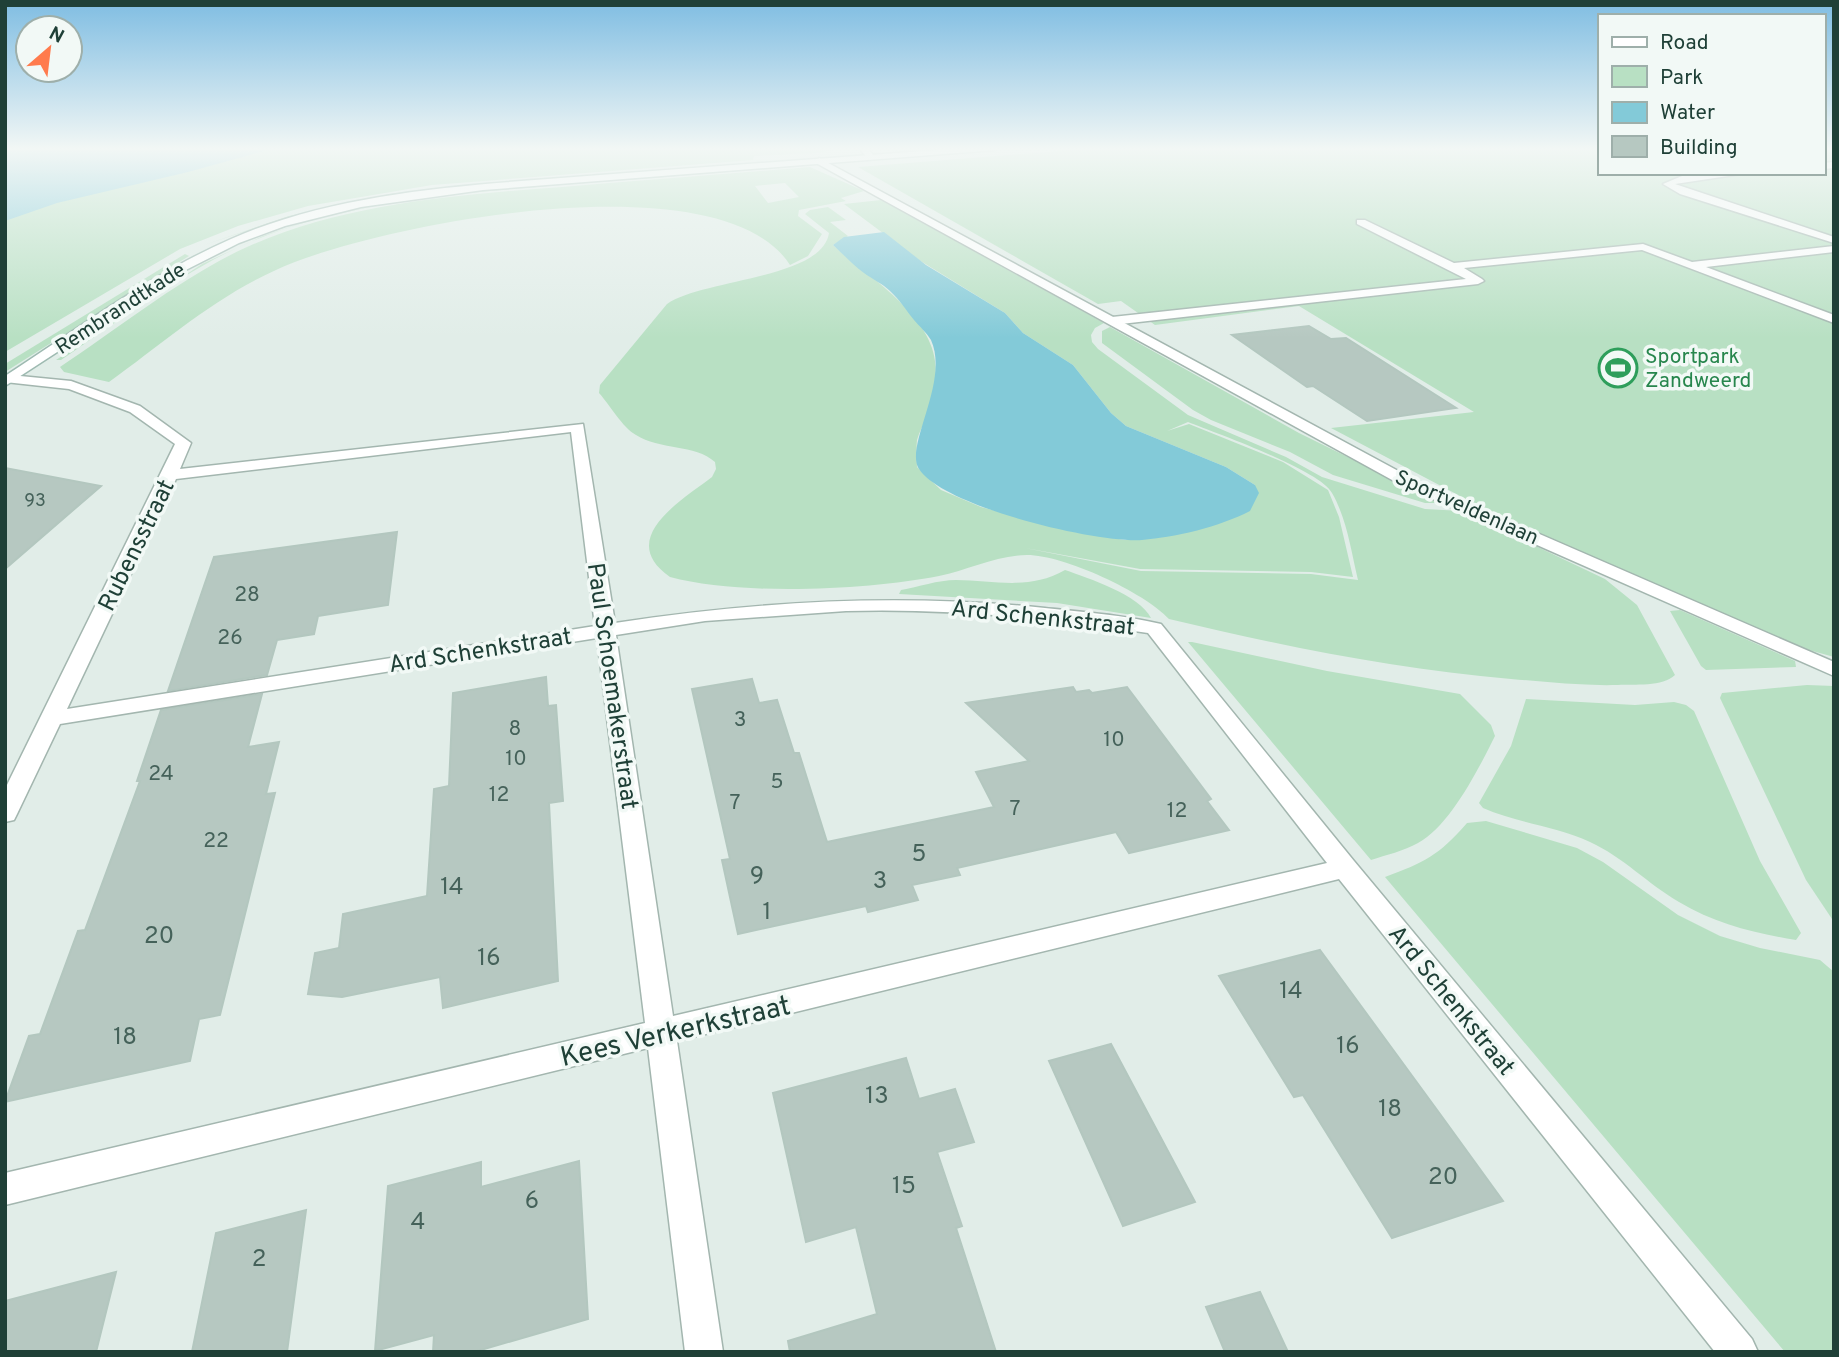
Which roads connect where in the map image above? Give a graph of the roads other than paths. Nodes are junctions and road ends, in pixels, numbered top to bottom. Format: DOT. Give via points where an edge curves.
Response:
graph roads {
  1 [pos="332,211"];
  2 [pos="910,211"];
  3 [pos="1744,211"];
  4 [pos="1361,222"];
  5 [pos="1834,240"];
  6 [pos="1834,249"];
  7 [pos="1452,265"];
  8 [pos="1691,265"];
  9 [pos="1834,319"];
  10 [pos="1112,321"];
  11 [pos="8,380"];
  12 [pos="170,475"];
  13 [pos="605,631"];
  14 [pos="1834,670"];
  15 [pos="53,718"];
  16 [pos="5,814"];
  17 [pos="1345,869"];
  18 [pos="660,1034"];
  19 [pos="5,1189"];
  20 [pos="704,1352"];
  21 [pos="1739,1352"];
  1 -- 11 [label="street, Rembrandtkade" via="249,235 188,263"];
  2 -- 10 [label="street, Sportveldenlaan"];
  3 -- 5 [label="street"];
  4 -- 7 [label="street"];
  6 -- 8 [label="street"];
  7 -- 8 [label="street" via="1643,247"];
  7 -- 10 [label="street" via="1478,281"];
  8 -- 9 [label="street"];
  10 -- 14 [label="street, Sportveldenlaan" via="1409,483"];
  11 -- 12 [label="street, Rubensstraat" via="71,385 135,409 183,443"];
  12 -- 13 [label="street, Paul Schoemakerstraat" via="578,427"];
  12 -- 15 [label="street, Rubensstraat"];
  13 -- 15 [label="street, Ard Schenkstraat"];
  13 -- 17 [label="street, Ard Schenkstraat" via="705,615 891,604 993,608 1154,628"];
  13 -- 18 [label="street, Paul Schoemakerstraat"];
  15 -- 16 [label="street, Rubensstraat"];
  17 -- 18 [label="street, Kees Verkerkstraat"];
  17 -- 21 [label="street, Ard Schenkstraat"];
  18 -- 19 [label="street, Kees Verkerkstraat"];
  18 -- 20 [label="street, Paul Schoemakerstraat"];
}
